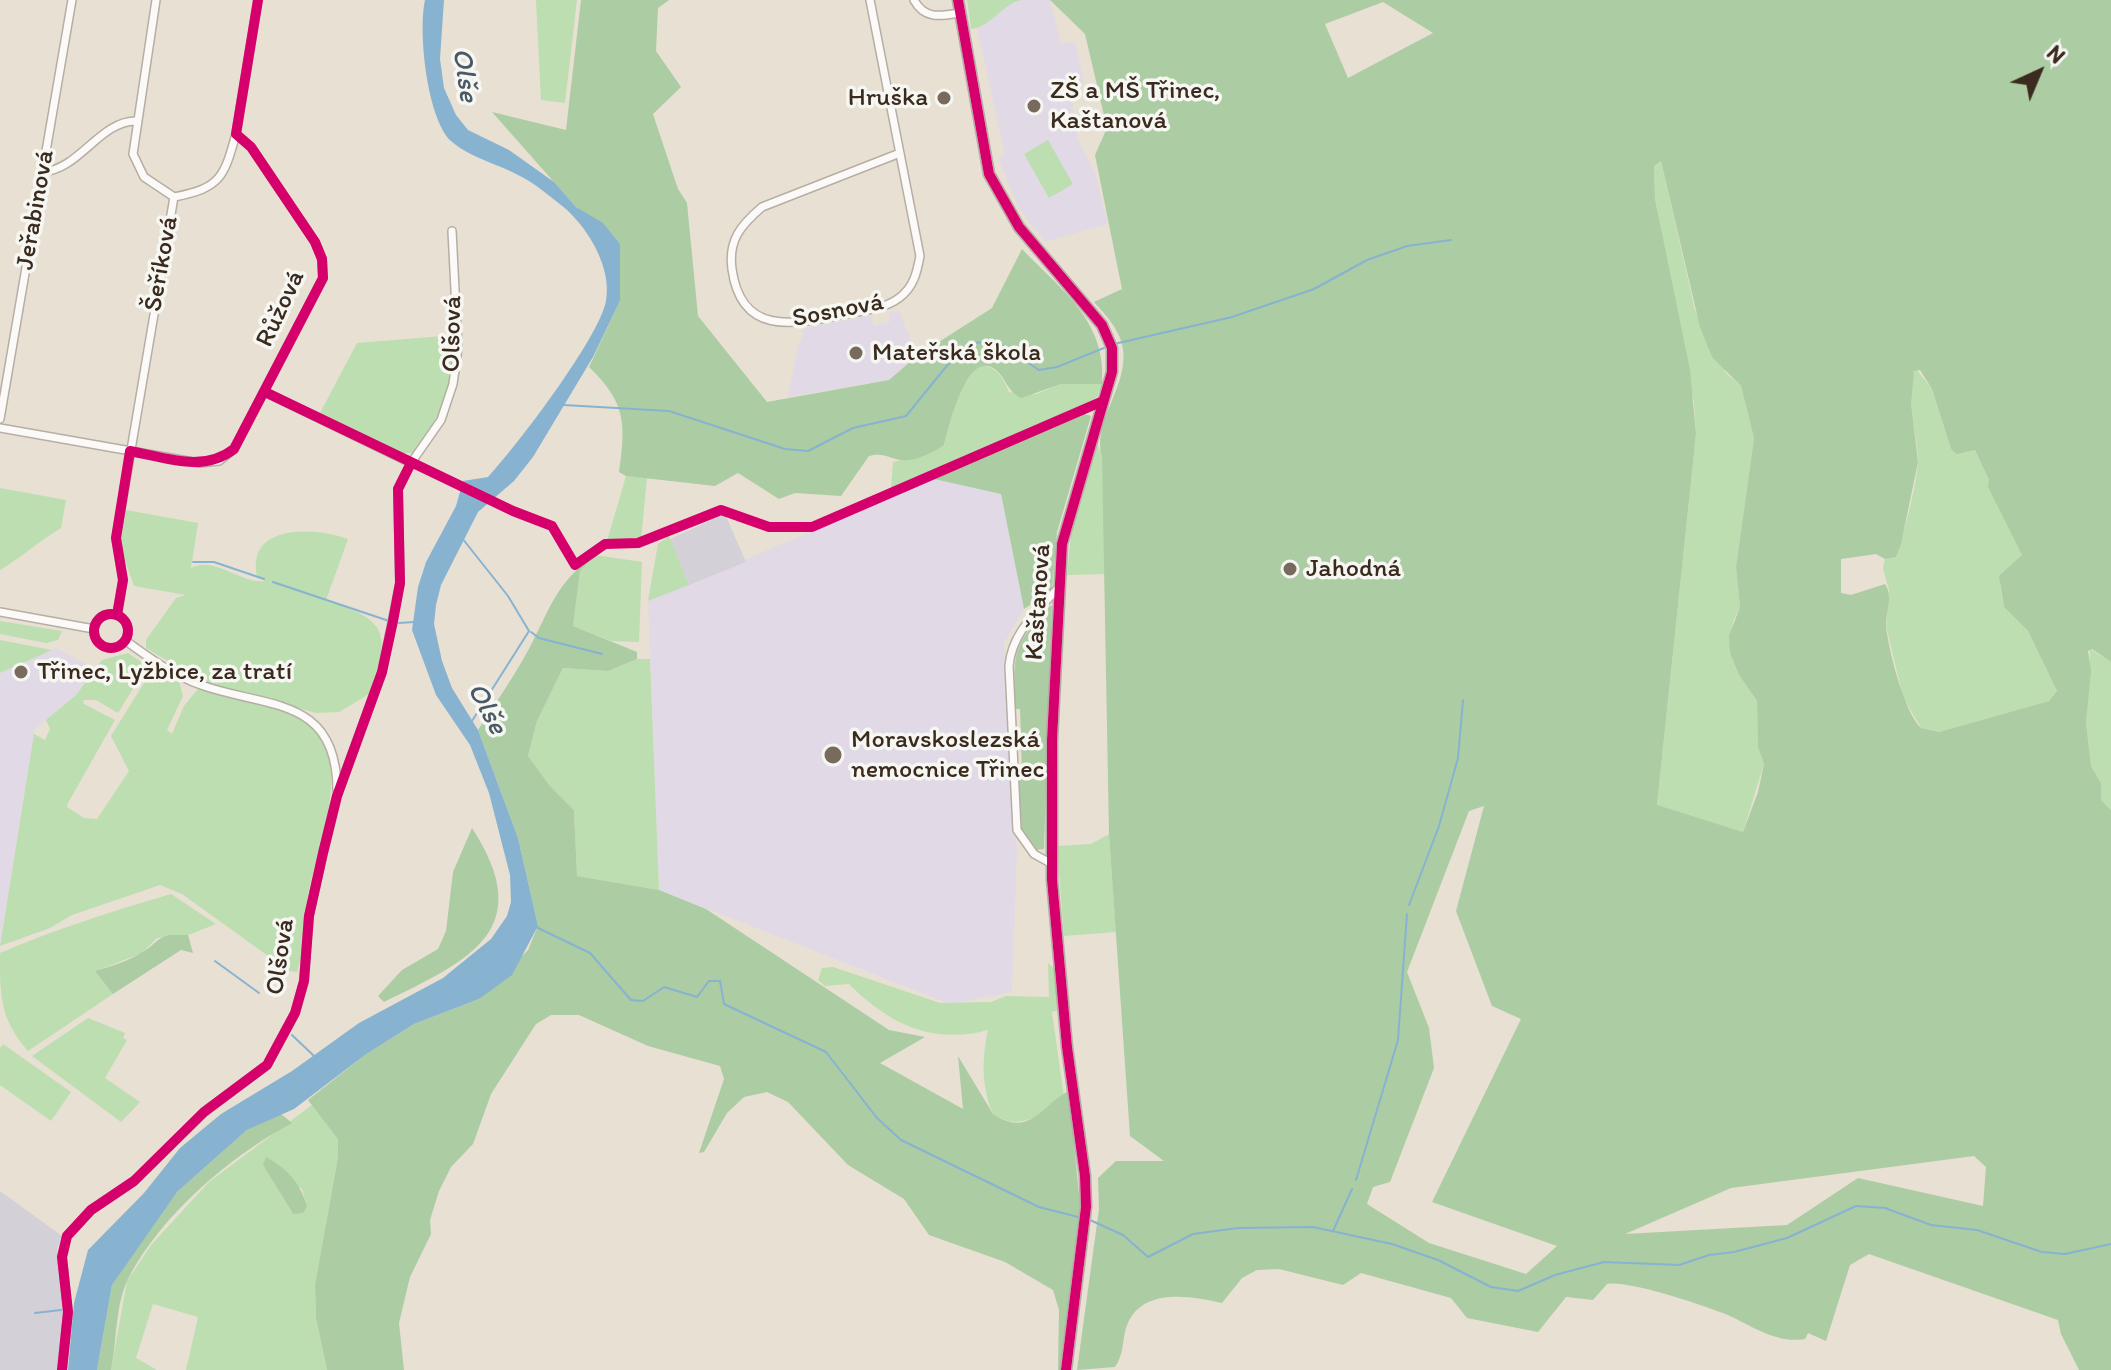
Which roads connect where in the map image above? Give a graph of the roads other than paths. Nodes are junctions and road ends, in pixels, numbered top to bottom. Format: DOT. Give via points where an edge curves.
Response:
graph roads {
  1 [pos="72,0"];
  2 [pos="156,0"];
  3 [pos="258,0"];
  4 [pos="870,0"];
  5 [pos="914,0"];
  6 [pos="958,0"];
  7 [pos="960,13"];
  8 [pos="135,121"];
  9 [pos="236,134"];
  10 [pos="900,153"];
  11 [pos="42,172"];
  12 [pos="174,197"];
  13 [pos="452,231"];
  14 [pos="265,392"];
  15 [pos="0,419"];
  16 [pos="0,428"];
  17 [pos="130,451"];
  18 [pos="411,463"];
  19 [pos="1060,586"];
  20 [pos="0,612"];
  21 [pos="117,615"];
  22 [pos="94,629"];
  23 [pos="126,641"];
  24 [pos="337,796"];
  25 [pos="1052,864"];
  26 [pos="62,1370"];
  27 [pos="1066,1370"];
  1 -- 11 [label="street, Jeřabinová"];
  2 -- 8 [label="street, Šeříková"];
  3 -- 9 [label="street"];
  4 -- 10 [label="street, Sosnová"];
  5 -- 7 [label="street" via="932,16"];
  6 -- 7 [label="street, Kaštanová"];
  7 -- 19 [label="street, Kaštanová" via="989,174 1019,227 1095,316 1112,348 1112,372 1062,544"];
  8 -- 11 [label="street" via="120,124 58,171"];
  8 -- 12 [label="street, Šeříková" via="134,161 152,185"];
  9 -- 12 [label="street" via="225,172 210,186"];
  9 -- 14 [label="street, Růžová" via="251,147 322,259 317,295"];
  10 -- 10 [label="street, Sosnová" via="762,207 744,222 730,254 740,297 755,314 798,323 879,308 901,297 916,278 920,256"];
  11 -- 15 [label="street, Jeřabinová"];
  12 -- 17 [label="street, Šeříková"];
  13 -- 18 [label="street, Olšová" via="458,348 453,384 433,435"];
  14 -- 17 [label="street, Růžová" via="234,449 219,461 199,463"];
  14 -- 18 [label="street"];
  16 -- 17 [label="street, Růžová"];
  17 -- 21 [label="street" via="116,538 123,580"];
  18 -- 24 [label="street, Olšová" via="398,489 400,583 384,659"];
  19 -- 25 [label="street, Kaštanová"];
  19 -- 25 [label="street" via="1019,633 1009,666 1017,830 1034,854"];
  20 -- 22 [label="street"];
  21 -- 22 [label="street" via="102,617"];
  21 -- 23 [label="street" via="128,629"];
  22 -- 23 [label="street, Olšová" via="97,641 107,648"];
  23 -- 24 [label="street, Olšová" via="197,684 277,703 309,718 328,743"];
  24 -- 26 [label="street, Olšová" via="309,916 299,1001 281,1044 267,1065 204,1112 134,1181 91,1210 67,1236 62,1257 68,1312"];
  25 -- 27 [label="street, Kaštanová" via="1086,1207"];
}
